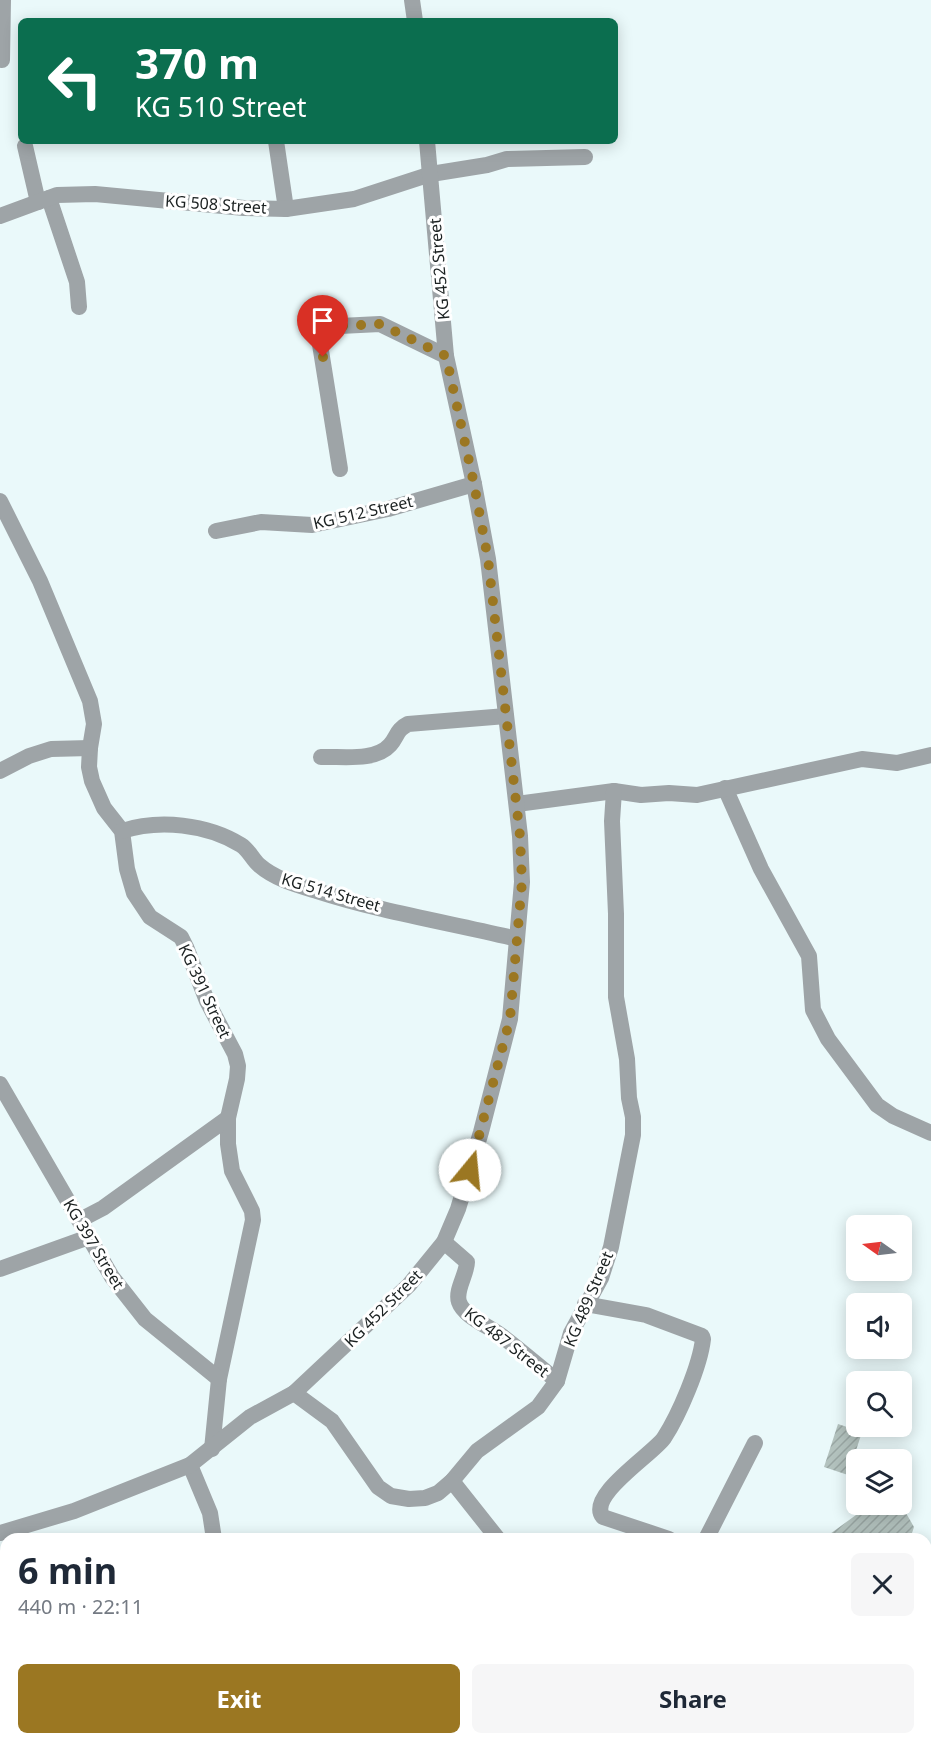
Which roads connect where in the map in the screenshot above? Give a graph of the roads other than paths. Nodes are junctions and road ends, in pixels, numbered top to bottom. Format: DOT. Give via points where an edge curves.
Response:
graph roads {
  1 [pos="3,0"];
  2 [pos="412,0"];
  3 [pos="415,18"];
  4 [pos="2,60"];
  5 [pos="276,144"];
  6 [pos="427,144"];
  7 [pos="25,146"];
  8 [pos="585,156"];
  9 [pos="431,174"];
  10 [pos="44,200"];
  11 [pos="286,209"];
  12 [pos="0,216"];
  13 [pos="79,307"];
  14 [pos="446,356"];
  15 [pos="340,469"];
  16 [pos="474,484"];
  17 [pos="0,501"];
  18 [pos="216,531"];
  19 [pos="506,716"];
  20 [pos="90,748"];
  21 [pos="931,755"];
  22 [pos="321,757"];
  23 [pos="0,771"];
  24 [pos="725,788"];
  25 [pos="614,791"];
  26 [pos="516,804"];
  27 [pos="122,831"];
  28 [pos="517,939"];
  29 [pos="0,1084"];
  30 [pos="228,1118"];
  31 [pos="931,1133"];
  32 [pos="80,1220"];
  33 [pos="89,1237"];
  34 [pos="444,1242"];
  35 [pos="0,1269"];
  36 [pos="585,1304"];
  37 [pos="219,1379"];
  38 [pos="557,1381"];
  39 [pos="294,1393"];
  40 [pos="755,1443"];
  41 [pos="212,1449"];
  42 [pos="190,1465"];
  43 [pos="452,1481"];
  44 [pos="0,1533"];
  45 [pos="213,1533"];
  46 [pos="493,1533"];
  47 [pos="652,1533"];
  48 [pos="709,1533"];
  1 -- 4 [label="street"];
  2 -- 3 [label="street"];
  5 -- 11 [label="street"];
  6 -- 9 [label="street, KG 452 Street"];
  7 -- 10 [label="street"];
  8 -- 9 [label="street, KG 508 Street" via="507,159"];
  9 -- 11 [label="street, KG 508 Street" via="354,199"];
  9 -- 14 [label="street, KG 452 Street"];
  10 -- 11 [label="street, KG 508 Street" via="57,195 95,194"];
  10 -- 12 [label="street, KG 508 Street"];
  10 -- 13 [label="street" via="77,282"];
  14 -- 15 [label="street" via="380,324 320,327"];
  14 -- 16 [label="street, KG 452 Street"];
  16 -- 18 [label="street, KG 512 Street" via="388,509 312,525 261,522"];
  16 -- 19 [label="street, KG 452 Street" via="488,559"];
  17 -- 20 [label="street" via="90,701 94,724"];
  19 -- 22 [label="street" via="408,724 399,728 379,753"];
  19 -- 26 [label="street, KG 452 Street"];
  20 -- 23 [label="street" via="51,749"];
  20 -- 27 [label="street" via="92,781 104,808"];
  21 -- 24 [label="street" via="897,763 862,759"];
  24 -- 25 [label="street" via="697,795"];
  24 -- 31 [label="street" via="761,869 809,956 813,1010 828,1039 877,1105"];
  25 -- 26 [label="street"];
  25 -- 36 [label="street, KG 489 Street" via="616,997 627,1059 633,1134 611,1247 601,1278"];
  26 -- 28 [label="street, KG 452 Street" via="522,882"];
  27 -- 28 [label="street, KG 514 Street" via="168,824 197,828 243,846 256,863 287,882"];
  27 -- 30 [label="street, KG 391 Street" via="134,893 150,917 181,937 207,1001 235,1054 237,1079"];
  28 -- 34 [label="street, KG 452 Street" via="510,1019 459,1209"];
  29 -- 32 [label="street, KG 397 Street"];
  30 -- 32 [label="street" via="103,1208"];
  30 -- 37 [label="street, KG 391 Street" via="232,1171 253,1220"];
  32 -- 33 [label="street, KG 397 Street"];
  33 -- 35 [label="street"];
  33 -- 37 [label="street, KG 397 Street" via="112,1277 145,1319"];
  34 -- 38 [label="street, KG 487 Street" via="467,1262 459,1291 461,1306"];
  34 -- 39 [label="street, KG 452 Street" via="410,1285"];
  36 -- 38 [label="street, KG 489 Street" via="571,1333"];
  36 -- 47 [label="street" via="661,1319 703,1339 691,1382 666,1436 624,1474 599,1506 603,1516"];
  37 -- 41 [label="street, KG 391 Street"];
  38 -- 43 [label="street, KG 489 Street" via="538,1407 477,1451"];
  39 -- 41 [label="street, KG 452 Street" via="250,1418"];
  39 -- 43 [label="street, KG 489 Street" via="332,1421 378,1487 391,1496 425,1498"];
  40 -- 48 [label="street"];
  41 -- 42 [label="street, KG 452 Street"];
  42 -- 44 [label="street, KG 452 Street" via="74,1511"];
  42 -- 45 [label="street" via="210,1513"];
  43 -- 46 [label="street"];
}
